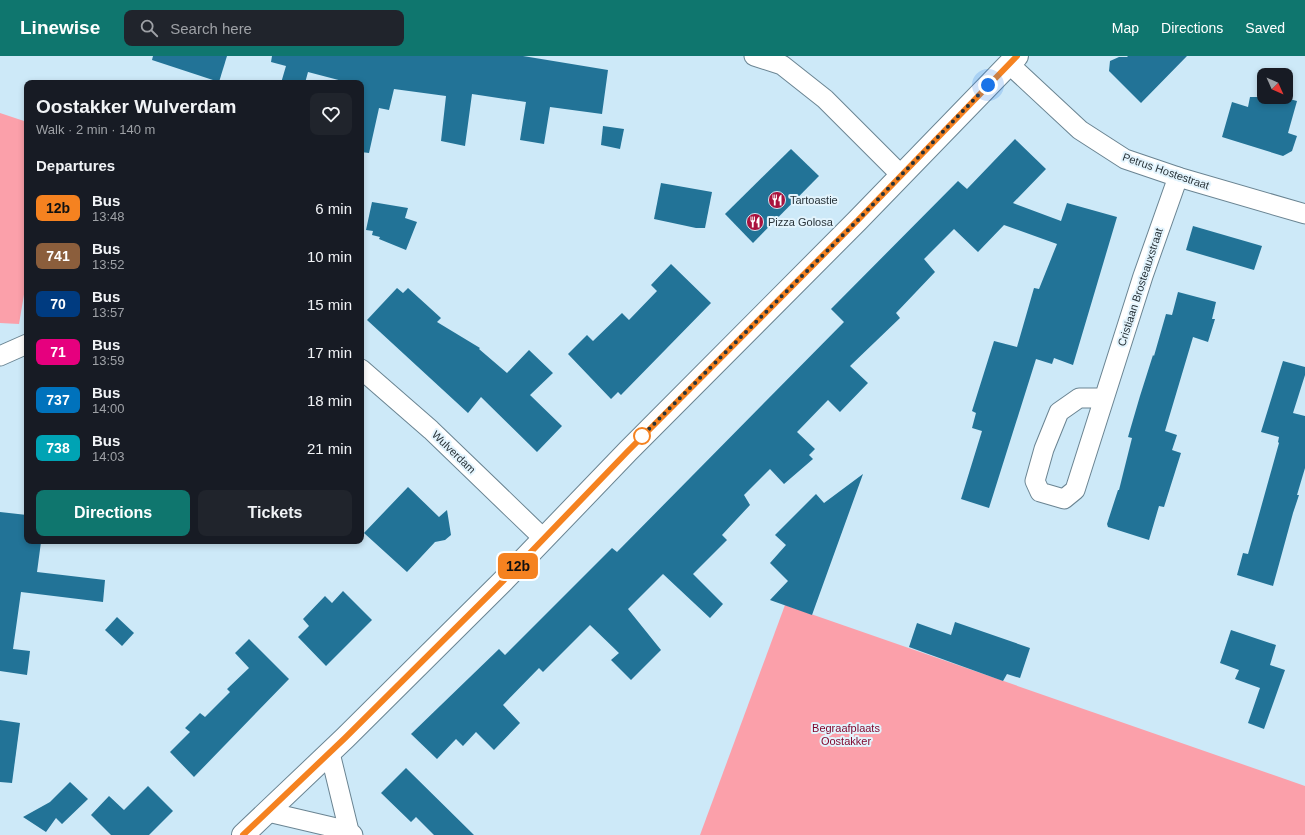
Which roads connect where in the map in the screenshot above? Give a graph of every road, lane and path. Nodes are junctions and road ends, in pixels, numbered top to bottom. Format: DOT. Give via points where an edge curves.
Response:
graph roads {
  1 [pos="754,56"];
  2 [pos="1013,60"];
  3 [pos="901,175"];
  4 [pos="1178,177"];
  5 [pos="1305,214"];
  6 [pos="24,345"];
  7 [pos="0,356"];
  8 [pos="364,372"];
  9 [pos="1104,398"];
  10 [pos="544,539"];
  11 [pos="330,753"];
  12 [pos="268,812"];
  13 [pos="351,833"];
  14 [pos="243,835"];
  1 -- 3 [label="street" via="782,64 819,94"];
  2 -- 3 [label="street"];
  2 -- 4 [label="street, Petrus Hostestraat" via="1080,130 1125,159"];
  3 -- 10 [label="street"];
  4 -- 5 [label="street, Petrus Hostestraat"];
  4 -- 9 [label="street, Cristiaan Brosteauxstraat"];
  6 -- 7 [label="street"];
  8 -- 10 [label="street, Wulverdam" via="431,430"];
  9 -- 9 [label="street, Cristiaan Brosteauxstraat" via="1075,490 1064,499 1040,492 1036,481 1044,449 1059,412 1079,398"];
  10 -- 11 [label="street"];
  11 -- 12 [label="street"];
  11 -- 13 [label="street"];
  12 -- 13 [label="street"];
  12 -- 14 [label="street"];
}
